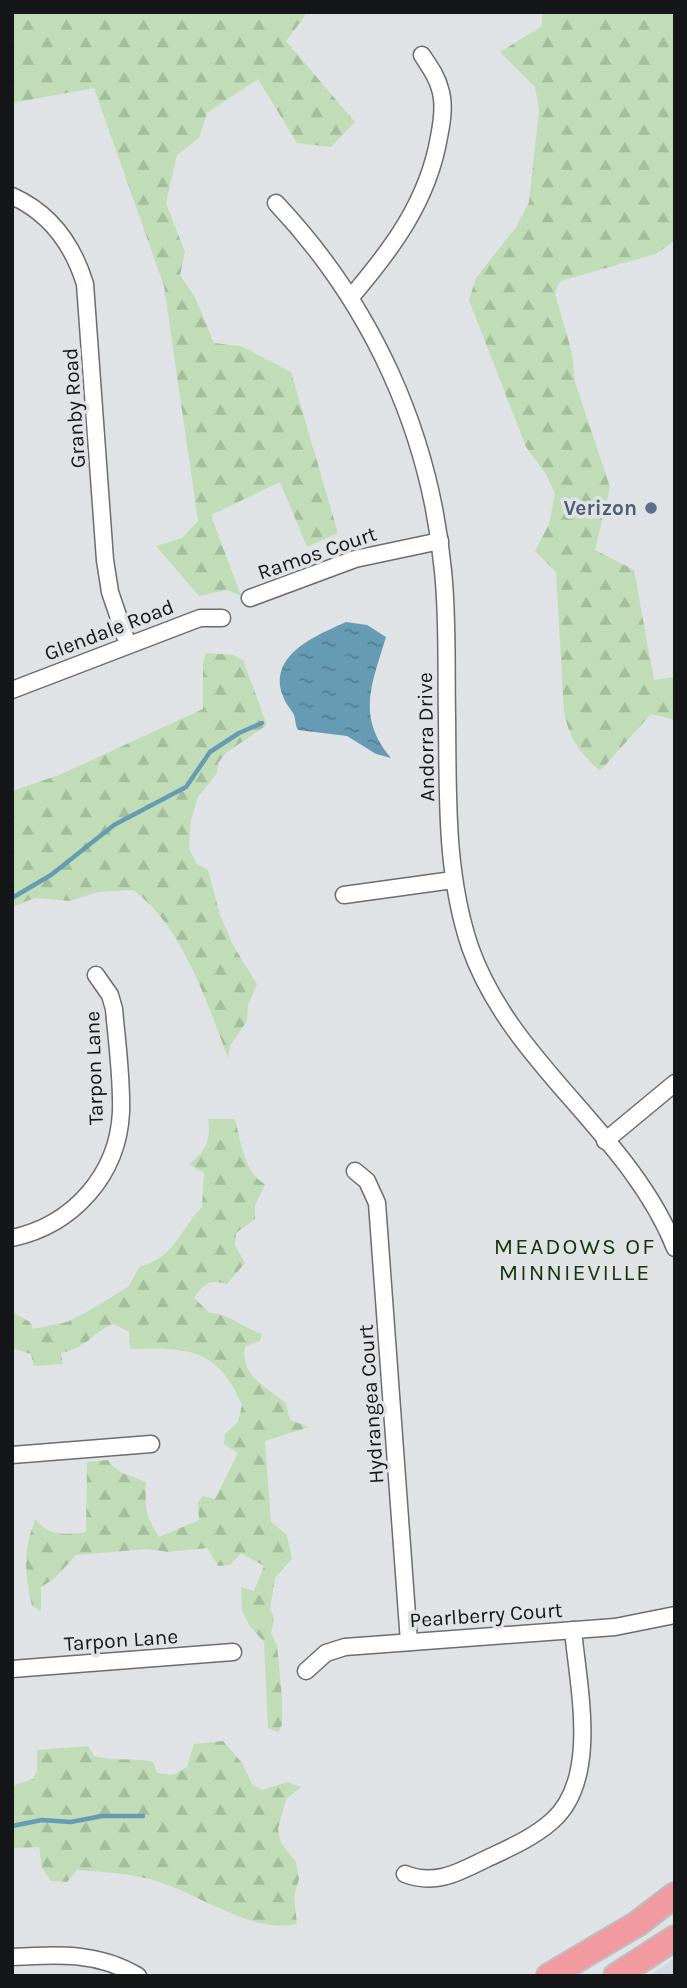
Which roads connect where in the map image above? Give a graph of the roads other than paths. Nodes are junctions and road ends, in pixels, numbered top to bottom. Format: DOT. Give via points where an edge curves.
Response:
graph roads {
  1 [pos="422,55"];
  2 [pos="12,196"];
  3 [pos="276,203"];
  4 [pos="351,298"];
  5 [pos="440,541"];
  6 [pos="250,598"];
  7 [pos="222,618"];
  8 [pos="128,645"];
  9 [pos="12,690"];
  10 [pos="453,880"];
  11 [pos="344,895"];
  12 [pos="96,975"];
  13 [pos="675,1083"];
  14 [pos="605,1141"];
  15 [pos="355,1171"];
  16 [pos="12,1238"];
  17 [pos="675,1248"];
  18 [pos="151,1444"];
  19 [pos="12,1455"];
  20 [pos="675,1615"];
  21 [pos="573,1630"];
  22 [pos="409,1642"];
  23 [pos="233,1653"];
  24 [pos="12,1669"];
  25 [pos="306,1671"];
  26 [pos="405,1874"];
  27 [pos="675,1895"];
  28 [pos="675,1938"];
  29 [pos="12,1957"];
  30 [pos="138,1976"];
  31 [pos="549,1976"];
  32 [pos="616,1976"];
  1 -- 4 [label="street" via="440,88 443,104 436,156 402,232"];
  2 -- 8 [label="street, Granby Road" via="54,226 76,257 85,284 105,560 110,592"];
  3 -- 4 [label="street, Andorra Drive"];
  4 -- 5 [label="street, Andorra Drive" via="379,345 413,428"];
  5 -- 6 [label="street, Ramos Court" via="355,559"];
  5 -- 10 [label="street, Andorra Drive"];
  7 -- 8 [label="street, Glendale Road" via="200,618"];
  8 -- 9 [label="street, Glendale Road"];
  10 -- 11 [label="street"];
  10 -- 14 [label="street, Andorra Drive" via="471,948 494,995 548,1073"];
  12 -- 16 [label="street, Tarpon Lane" via="114,1009 121,1114 112,1154 101,1177 76,1208 41,1229"];
  13 -- 14 [label="street"];
  14 -- 17 [label="street, Andorra Drive" via="643,1189"];
  15 -- 22 [label="street, Hydrangea Court" via="367,1181 377,1203"];
  18 -- 19 [label="street"];
  20 -- 21 [label="street, Pearlberry Court" via="638,1624"];
  21 -- 22 [label="street, Pearlberry Court"];
  21 -- 26 [label="street" via="582,1744 577,1779 561,1812 522,1841 451,1876 429,1880"];
  22 -- 25 [label="street, Pearlberry Court" via="336,1649"];
  23 -- 24 [label="street, Tarpon Lane"];
  27 -- 31 [label="main road" via="637,1924"];
  28 -- 32 [label="main road"];
  29 -- 30 [label="street" via="85,1957"];
}
